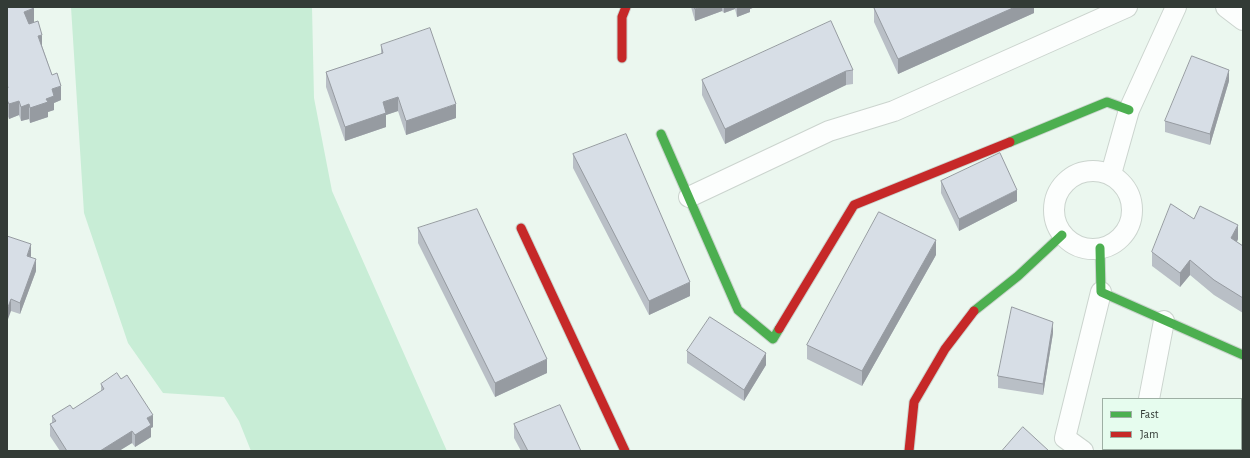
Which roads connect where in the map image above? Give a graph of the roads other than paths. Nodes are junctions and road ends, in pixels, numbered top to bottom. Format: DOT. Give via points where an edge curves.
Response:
graph roads {
  1 [pos="626,7"];
  2 [pos="1126,7"];
  3 [pos="1176,7"];
  4 [pos="1226,7"];
  5 [pos="1243,20"];
  6 [pos="622,58"];
  7 [pos="1129,110"];
  8 [pos="661,134"];
  9 [pos="1111,174"];
  10 [pos="689,197"];
  11 [pos="522,228"];
  12 [pos="1062,235"];
  13 [pos="1100,248"];
  14 [pos="1101,292"];
  15 [pos="1164,321"];
  16 [pos="1243,355"];
  17 [pos="1149,398"];
  18 [pos="625,451"];
  19 [pos="909,451"];
  20 [pos="1083,451"];
  1 -- 6 [label="street" via="622,17"];
  2 -- 10 [label="street" via="894,111 829,131"];
  3 -- 7 [label="street"];
  4 -- 5 [label="street"];
  7 -- 9 [label="street"];
  7 -- 10 [label="street" via="1107,102 854,205 774,339 738,310"];
  8 -- 10 [label="street"];
  9 -- 12 [label="street" via="1088,170 1066,180 1059,189 1054,212 1056,224"];
  9 -- 13 [label="street" via="1127,189 1131,199 1131,221 1119,239"];
  11 -- 18 [label="street"];
  12 -- 13 [label="street" via="1079,247"];
  12 -- 19 [label="street" via="972,314 945,349 914,402"];
  13 -- 14 [label="street"];
  14 -- 15 [label="street"];
  14 -- 20 [label="street" via="1065,438"];
  15 -- 16 [label="street"];
  15 -- 17 [label="street"];
}
